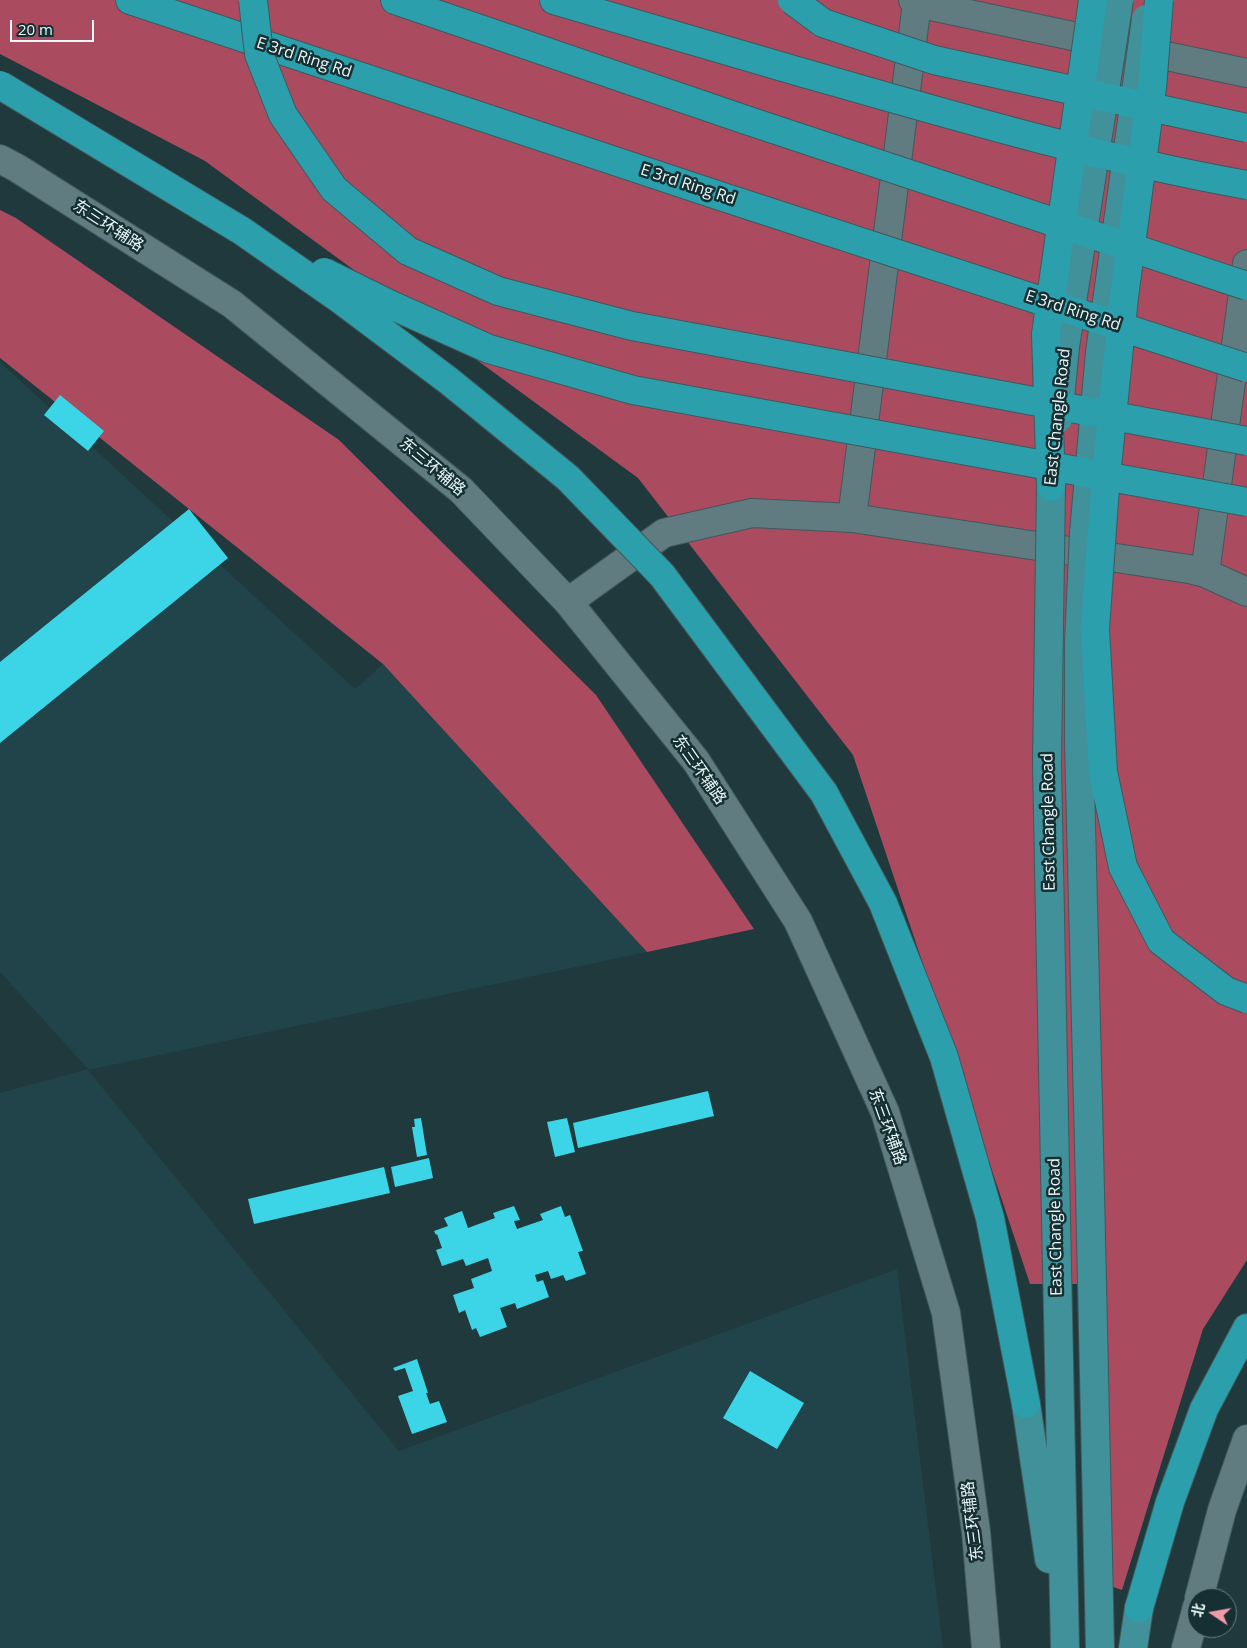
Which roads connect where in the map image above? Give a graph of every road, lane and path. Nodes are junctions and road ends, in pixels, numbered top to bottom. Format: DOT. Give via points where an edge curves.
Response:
graph roads {
  1 [pos="130,0"];
  2 [pos="253,0"];
  3 [pos="395,0"];
  4 [pos="554,0"];
  5 [pos="792,0"];
  6 [pos="1093,0"];
  7 [pos="1119,0"];
  8 [pos="1149,0"];
  9 [pos="1159,0"];
  10 [pos="915,2"];
  11 [pos="1247,73"];
  12 [pos="0,85"];
  13 [pos="1247,128"];
  14 [pos="0,158"];
  15 [pos="1247,186"];
  16 [pos="242,231"];
  17 [pos="1247,264"];
  18 [pos="1247,286"];
  19 [pos="1247,368"];
  20 [pos="1247,440"];
  21 [pos="1051,487"];
  22 [pos="1247,502"];
  23 [pos="852,518"];
  24 [pos="1205,573"];
  25 [pos="1247,592"];
  26 [pos="568,602"];
  27 [pos="1247,999"];
  28 [pos="1247,1328"];
  29 [pos="1026,1404"];
  30 [pos="1247,1440"];
  31 [pos="1202,1588"];
  32 [pos="1139,1608"];
  33 [pos="986,1648"];
  34 [pos="1064,1648"];
  35 [pos="1100,1648"];
  36 [pos="1132,1648"];
  1 -- 19 [label="highway, E 3rd Ring Rd, bridge"];
  2 -- 20 [label="highway, bridge" via="259,54 283,115 334,189 408,251 498,291 632,326"];
  3 -- 18 [label="highway, bridge"];
  4 -- 15 [label="highway, bridge" via="1098,155"];
  5 -- 13 [label="highway, bridge" via="823,23 934,60"];
  6 -- 21 [label="highway, bridge" via="1046,334"];
  7 -- 21 [label="main road, East Changle Road, bridge" via="1065,347"];
  8 -- 35 [label="main road, East Changle Road, bridge" via="1100,352 1084,533 1079,642"];
  9 -- 27 [label="highway, bridge" via="1152,88 1124,297 1105,487 1095,629 1103,772 1123,867 1161,941 1226,991"];
  10 -- 11 [label="main road"];
  10 -- 23 [label="main road"];
  12 -- 16 [label="highway, bridge"];
  14 -- 26 [label="main road, 东三环辅路" via="232,304 461,490"];
  16 -- 22 [label="highway, bridge" via="389,304 489,349 633,390"];
  16 -- 29 [label="highway, bridge" via="449,381 568,478 662,575 824,793 882,903 944,1057 990,1218"];
  17 -- 24 [label="main road"];
  21 -- 34 [label="main road, East Changle Road, bridge" via="1047,764"];
  23 -- 24 [label="main road"];
  23 -- 26 [label="main road" via="752,513 664,533"];
  24 -- 25 [label="main road"];
  26 -- 33 [label="main road, 东三环辅路" via="696,761 798,921 885,1112 946,1313 976,1532"];
  28 -- 32 [label="highway" via="1204,1409 1170,1502"];
  29 -- 34 [label="main road"];
  30 -- 31 [label="main road" via="1222,1510"];
  32 -- 36 [label="main road"];
}
